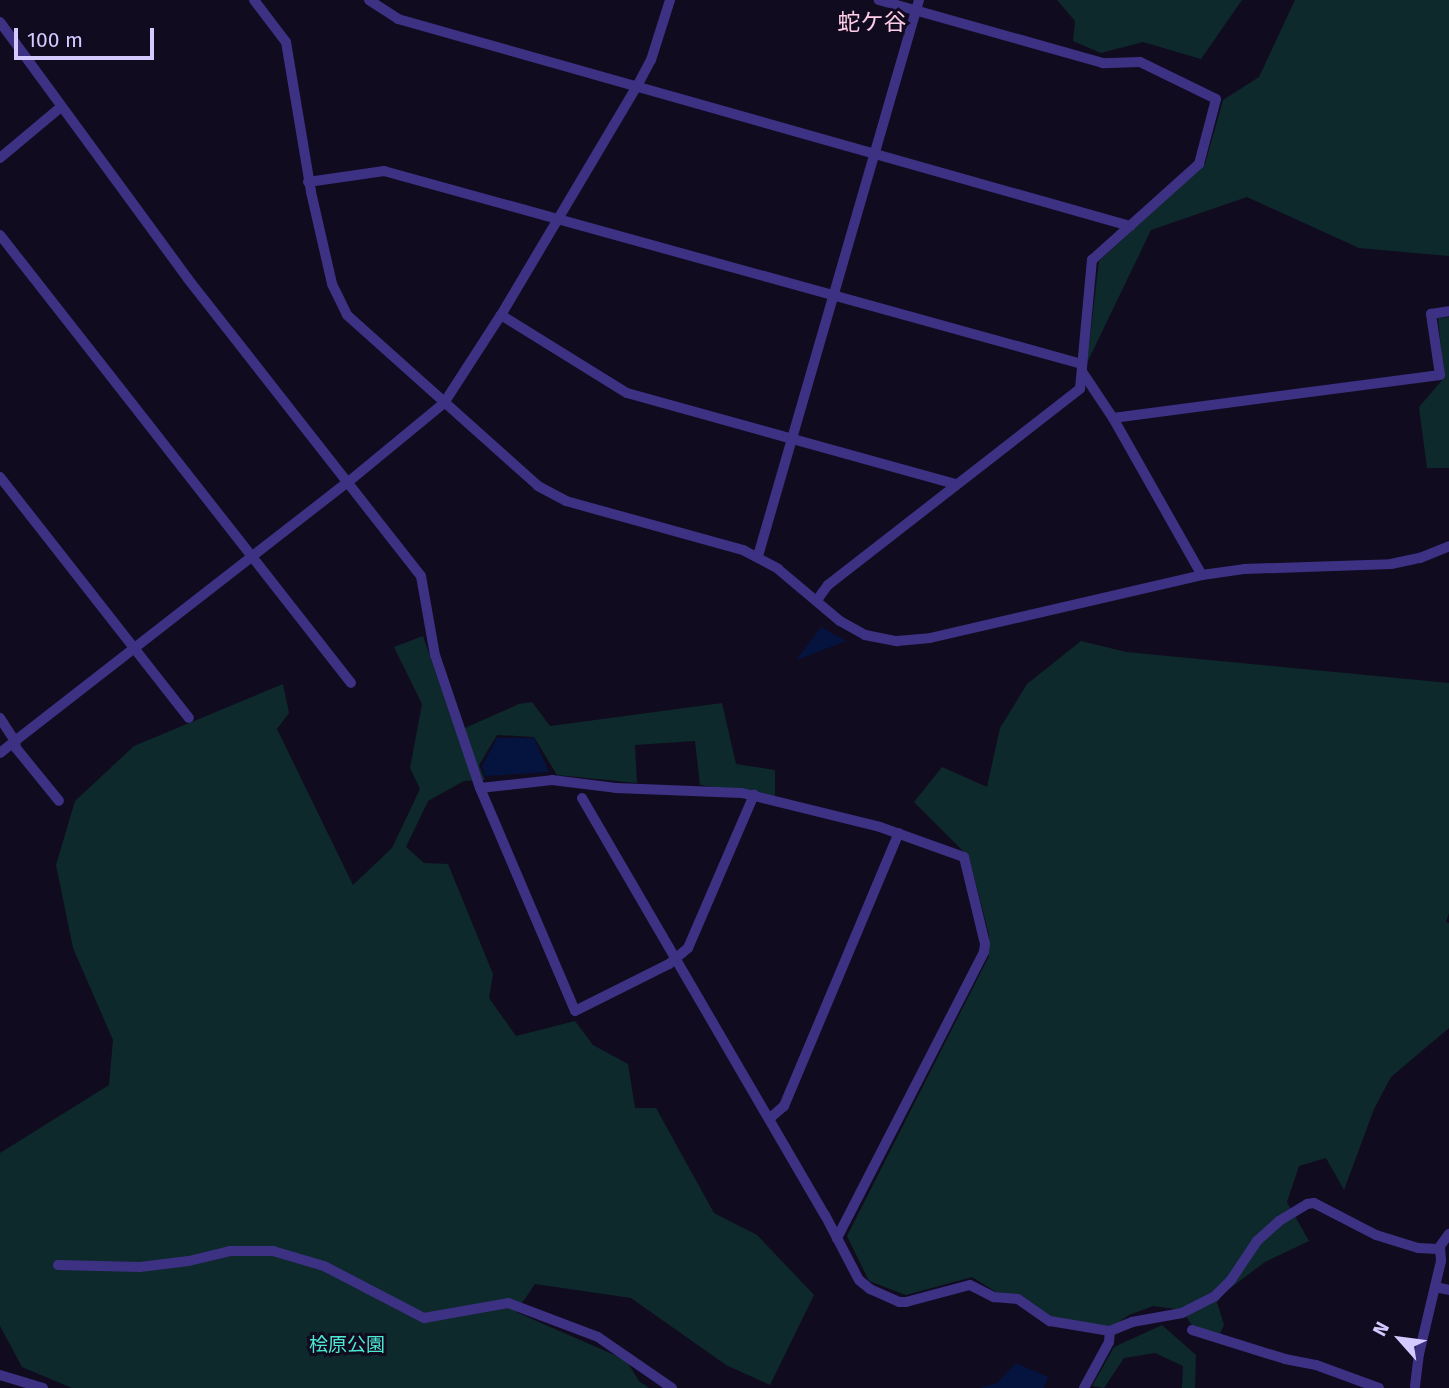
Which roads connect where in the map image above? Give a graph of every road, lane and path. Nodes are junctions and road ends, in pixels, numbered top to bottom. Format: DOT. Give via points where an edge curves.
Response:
graph roads {
  1 [pos="254,0"];
  2 [pos="369,0"];
  3 [pos="670,0"];
  4 [pos="879,0"];
  5 [pos="917,5"];
  6 [pos="0,22"];
  7 [pos="636,88"];
  8 [pos="61,107"];
  9 [pos="874,153"];
  10 [pos="0,158"];
  11 [pos="308,182"];
  12 [pos="557,219"];
  13 [pos="1130,226"];
  14 [pos="0,235"];
  15 [pos="835,296"];
  16 [pos="1449,311"];
  17 [pos="500,315"];
  18 [pos="1082,368"];
  19 [pos="444,403"];
  20 [pos="1113,418"];
  21 [pos="793,439"];
  22 [pos="0,477"];
  23 [pos="347,483"];
  24 [pos="956,484"];
  25 [pos="1449,546"];
  26 [pos="758,556"];
  27 [pos="252,557"];
  28 [pos="1202,575"];
  29 [pos="817,600"];
  30 [pos="135,648"];
  31 [pos="351,682"];
  32 [pos="0,718"];
  33 [pos="189,718"];
  34 [pos="15,741"];
  35 [pos="0,753"];
  36 [pos="480,788"];
  37 [pos="754,795"];
  38 [pos="582,798"];
  39 [pos="60,801"];
  40 [pos="899,833"];
  41 [pos="675,959"];
  42 [pos="769,1119"];
  43 [pos="1449,1234"];
  44 [pos="837,1238"];
  45 [pos="1440,1248"];
  46 [pos="58,1265"];
  47 [pos="1435,1287"];
  48 [pos="1449,1290"];
  49 [pos="1192,1330"];
  50 [pos="1111,1331"];
  51 [pos="0,1375"];
  52 [pos="1417,1387"];
  53 [pos="43,1388"];
  54 [pos="672,1388"];
  55 [pos="1084,1388"];
  56 [pos="1379,1388"];
  1 -- 11 [label="street" via="286,42"];
  2 -- 7 [label="street" via="398,19"];
  3 -- 7 [label="street" via="651,60"];
  4 -- 5 [label="street"];
  5 -- 9 [label="street"];
  5 -- 13 [label="street" via="1103,63 1140,62 1216,99 1199,164"];
  6 -- 8 [label="street"];
  7 -- 9 [label="street"];
  7 -- 12 [label="street"];
  8 -- 10 [label="street"];
  8 -- 23 [label="street"];
  9 -- 13 [label="street"];
  9 -- 15 [label="street"];
  11 -- 12 [label="street" via="384,171"];
  11 -- 19 [label="street" via="332,284 343,309"];
  12 -- 15 [label="street"];
  12 -- 17 [label="street"];
  13 -- 18 [label="street" via="1092,260"];
  14 -- 27 [label="street"];
  15 -- 18 [label="street"];
  15 -- 21 [label="street"];
  16 -- 20 [label="street" via="1431,314 1440,375"];
  17 -- 19 [label="street"];
  17 -- 21 [label="street" via="627,393"];
  18 -- 20 [label="street"];
  18 -- 24 [label="street" via="1080,389"];
  19 -- 23 [label="street"];
  19 -- 26 [label="street" via="539,488 566,501"];
  20 -- 28 [label="street"];
  21 -- 24 [label="street"];
  21 -- 26 [label="street"];
  22 -- 30 [label="street"];
  23 -- 27 [label="street"];
  23 -- 36 [label="street" via="421,576 435,655"];
  24 -- 29 [label="street" via="828,585"];
  25 -- 28 [label="street" via="1391,564 1244,569"];
  26 -- 29 [label="street"];
  27 -- 30 [label="street"];
  27 -- 31 [label="street"];
  28 -- 29 [label="street" via="930,638 897,641 865,635"];
  30 -- 33 [label="street"];
  30 -- 34 [label="street"];
  32 -- 34 [label="street"];
  34 -- 35 [label="street"];
  34 -- 39 [label="street"];
  36 -- 37 [label="street" via="552,780"];
  36 -- 41 [label="street" via="575,1011"];
  37 -- 40 [label="street"];
  37 -- 41 [label="street" via="692,941"];
  38 -- 41 [label="street"];
  40 -- 42 [label="street" via="784,1105"];
  40 -- 44 [label="street" via="964,856 984,952"];
  41 -- 42 [label="street"];
  42 -- 44 [label="street"];
  43 -- 45 [label="street"];
  44 -- 50 [label="street" via="859,1280 899,1302 970,1285 994,1297 1018,1299 1050,1321"];
  45 -- 47 [label="street"];
  45 -- 50 [label="street" via="1426,1250 1376,1235 1314,1203 1307,1204 1257,1241 1215,1296 1182,1313 1132,1322"];
  46 -- 54 [label="street" via="139,1267 230,1251 273,1251 324,1266 424,1318 508,1303 598,1337"];
  47 -- 48 [label="street"];
  47 -- 52 [label="street" via="1419,1354"];
  49 -- 56 [label="street"];
  50 -- 55 [label="street"];
  51 -- 53 [label="street"];
}
